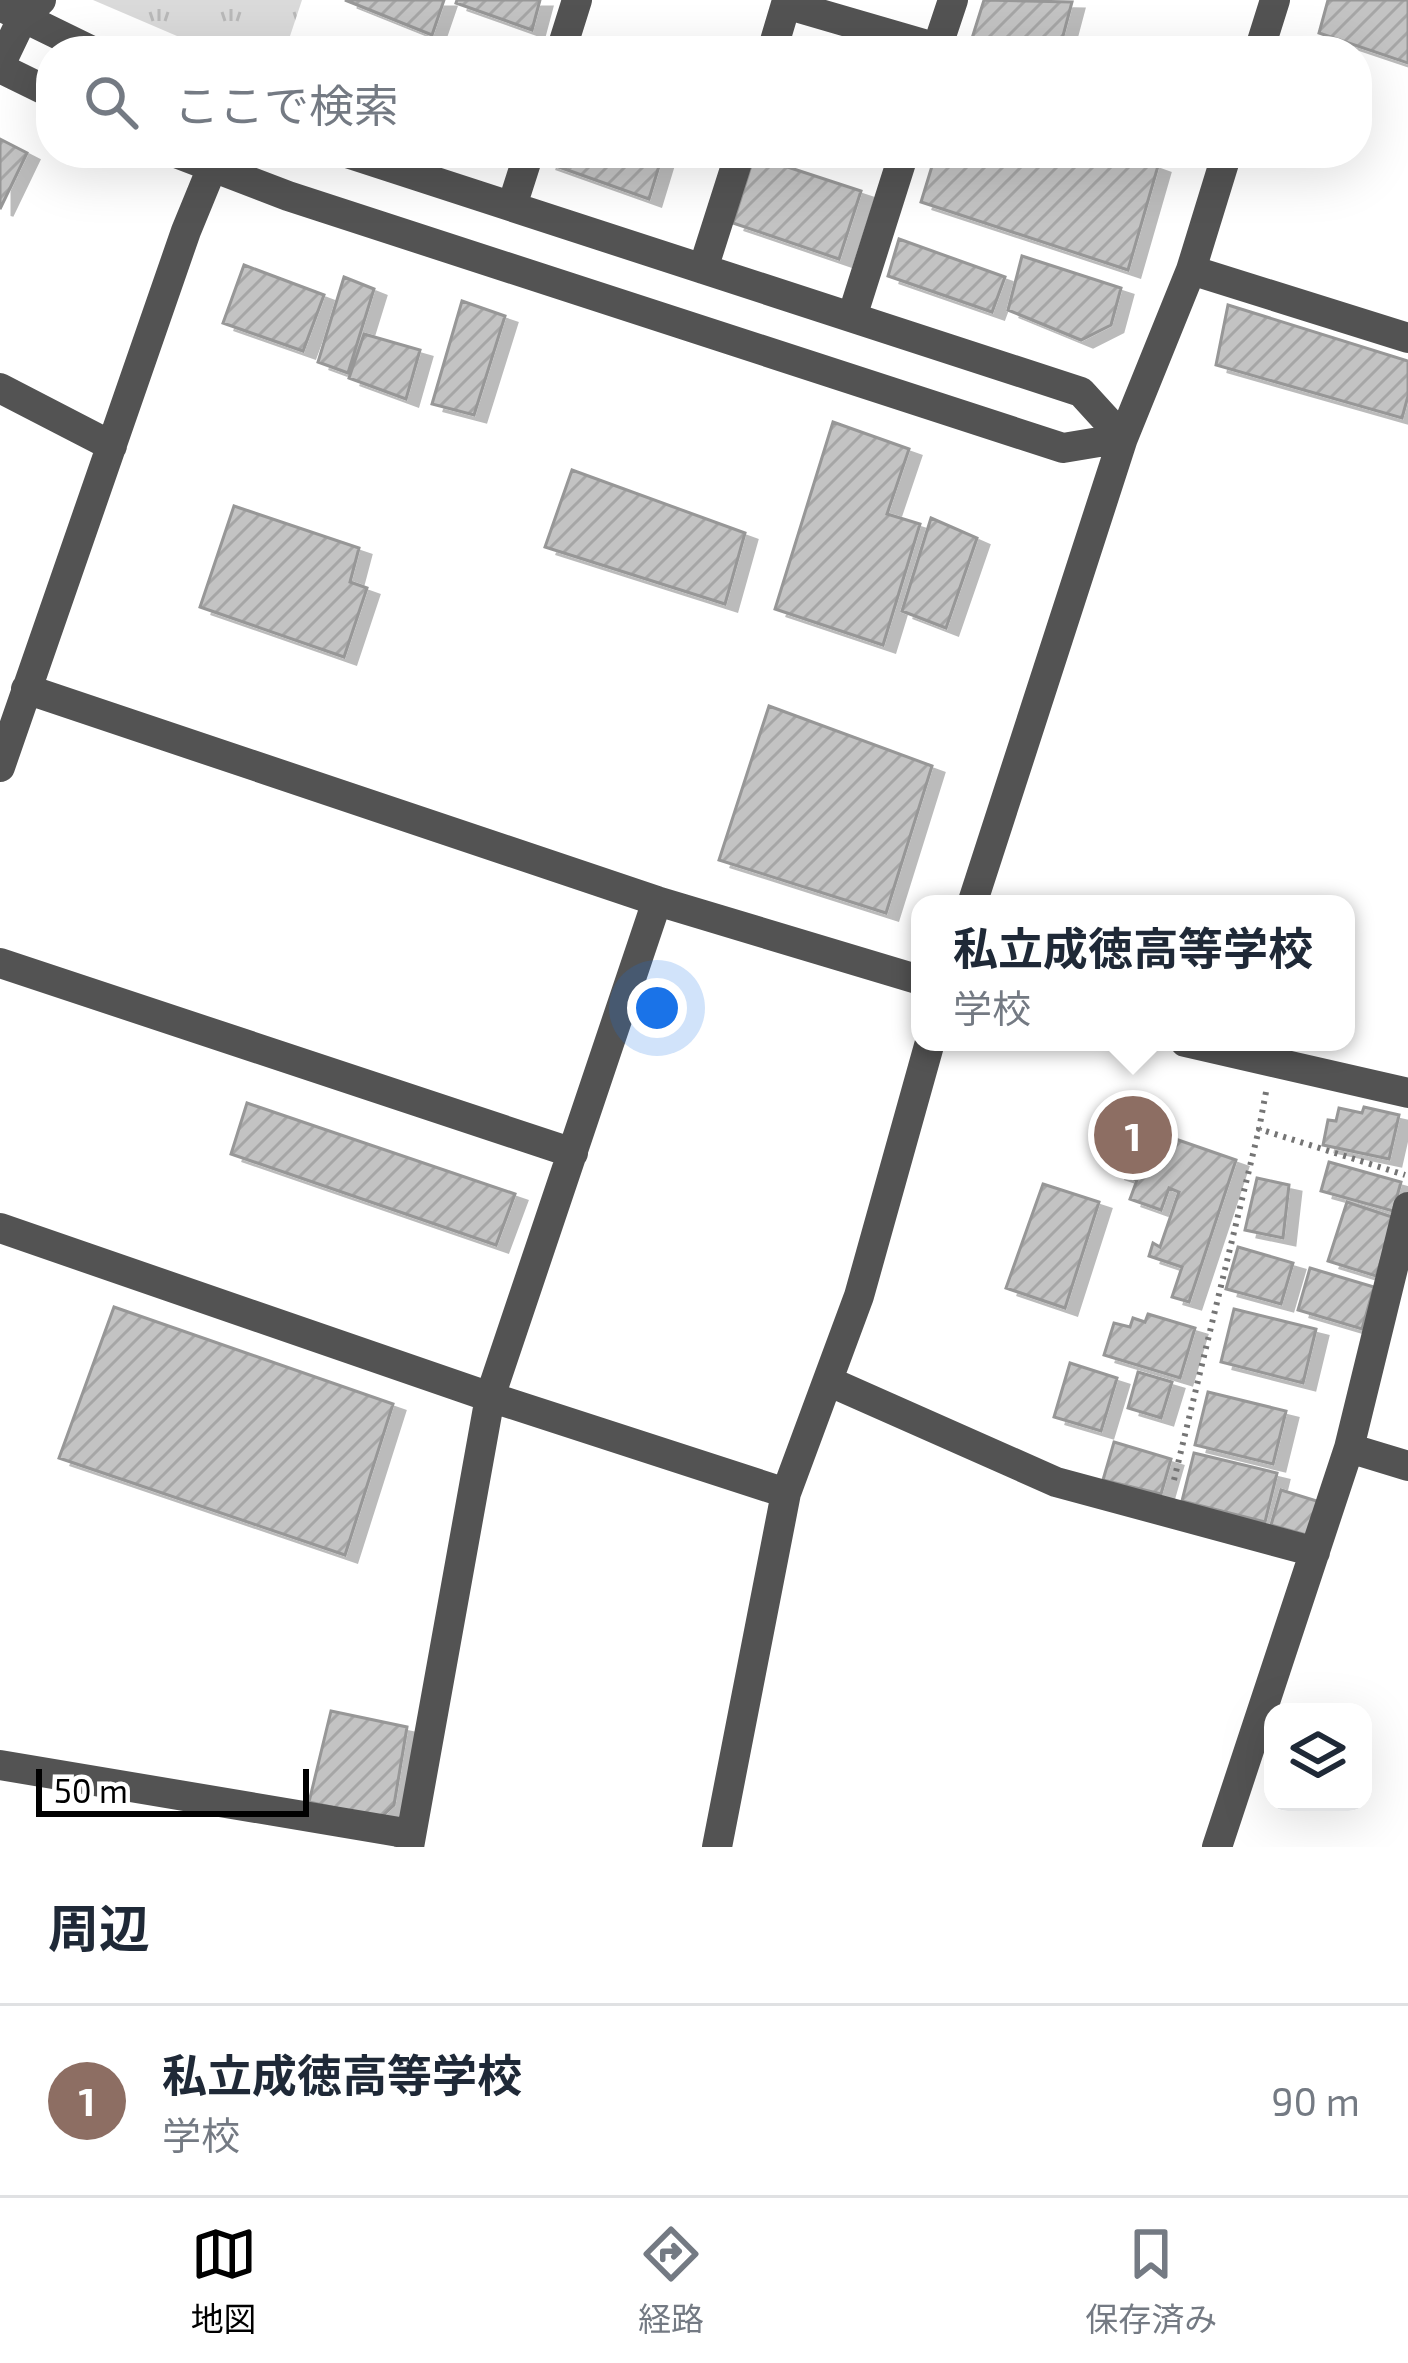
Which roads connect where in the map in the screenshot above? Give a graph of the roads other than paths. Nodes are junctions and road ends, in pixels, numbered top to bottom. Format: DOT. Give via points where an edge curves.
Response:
graph roads {
  1 [pos="577,0"];
  2 [pos="953,0"];
  3 [pos="1275,0"];
  4 [pos="22,8"];
  5 [pos="68,36"];
  6 [pos="566,36"];
  7 [pos="776,36"];
  8 [pos="891,36"];
  9 [pos="941,36"];
  10 [pos="1264,36"];
  11 [pos="0,67"];
  12 [pos="36,85"];
  13 [pos="211,168"];
  14 [pos="235,168"];
  15 [pos="394,168"];
  16 [pos="524,168"];
  17 [pos="735,168"];
  18 [pos="899,168"];
  19 [pos="1222,168"];
  20 [pos="512,206"];
  21 [pos="703,269"];
  22 [pos="1191,270"];
  23 [pos="852,317"];
  24 [pos="1408,338"];
  25 [pos="0,388"];
  26 [pos="1123,438"];
  27 [pos="112,446"];
  28 [pos="26,689"];
  29 [pos="0,767"];
  30 [pos="975,895"];
  31 [pos="657,902"];
  32 [pos="0,962"];
  33 [pos="911,977"];
  34 [pos="927,1051"];
  35 [pos="1224,1051"];
  36 [pos="1408,1093"];
  37 [pos="573,1153"];
  38 [pos="1408,1207"];
  39 [pos="0,1228"];
  40 [pos="828,1381"];
  41 [pos="490,1396"];
  42 [pos="1349,1448"];
  43 [pos="1408,1466"];
  44 [pos="787,1493"];
  45 [pos="1315,1552"];
  46 [pos="0,1765"];
  47 [pos="410,1840"];
  48 [pos="717,1847"];
  49 [pos="1217,1847"];
  1 -- 6 [label="street"];
  2 -- 9 [label="street"];
  3 -- 10 [label="street"];
  4 -- 5 [label="street"];
  4 -- 11 [label="street"];
  7 -- 8 [label="street" via="786,4"];
  11 -- 12 [label="street"];
  13 -- 27 [label="street"];
  14 -- 26 [label="street" via="1063,448"];
  15 -- 20 [label="street"];
  16 -- 20 [label="street"];
  17 -- 21 [label="street"];
  18 -- 23 [label="street"];
  19 -- 22 [label="street"];
  20 -- 21 [label="street"];
  21 -- 23 [label="street"];
  22 -- 24 [label="street"];
  22 -- 26 [label="street"];
  23 -- 26 [label="street" via="1081,392"];
  25 -- 27 [label="street"];
  26 -- 30 [label="street"];
  27 -- 28 [label="street"];
  28 -- 29 [label="street"];
  28 -- 31 [label="street"];
  31 -- 33 [label="street"];
  31 -- 37 [label="street"];
  32 -- 37 [label="street"];
  34 -- 40 [label="street"];
  35 -- 36 [label="street"];
  37 -- 41 [label="street"];
  38 -- 42 [label="street"];
  39 -- 41 [label="street"];
  40 -- 44 [label="street"];
  40 -- 45 [label="street" via="1056,1482"];
  41 -- 44 [label="street"];
  41 -- 47 [label="street"];
  42 -- 43 [label="street"];
  42 -- 45 [label="street"];
  44 -- 48 [label="street"];
  45 -- 49 [label="street"];
  46 -- 47 [label="street"];
}
